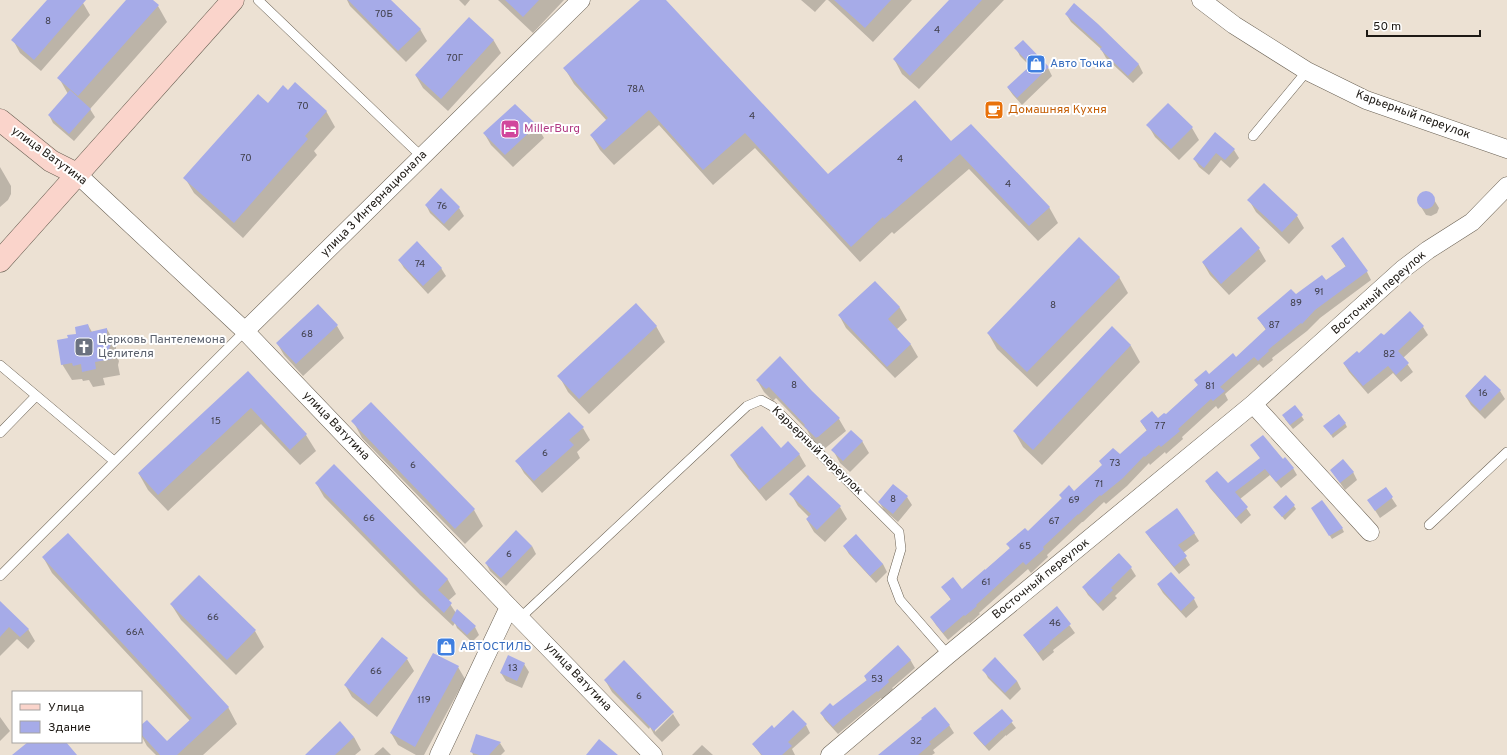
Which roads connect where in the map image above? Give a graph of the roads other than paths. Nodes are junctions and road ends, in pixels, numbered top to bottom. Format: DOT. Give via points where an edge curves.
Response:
graph roads {
  1 [pos="233,0"];
  2 [pos="258,0"];
  3 [pos="581,0"];
  4 [pos="1201,0"];
  5 [pos="1307,71"];
  6 [pos="0,120"];
  7 [pos="1253,136"];
  8 [pos="1507,149"];
  9 [pos="422,157"];
  10 [pos="78,174"];
  11 [pos="1507,186"];
  12 [pos="0,261"];
  13 [pos="245,331"];
  14 [pos="0,365"];
  15 [pos="36,396"];
  16 [pos="1253,404"];
  17 [pos="0,433"];
  18 [pos="1507,452"];
  19 [pos="114,461"];
  20 [pos="1429,525"];
  21 [pos="1370,532"];
  22 [pos="0,576"];
  23 [pos="514,612"];
  24 [pos="948,655"];
  25 [pos="438,751"];
  26 [pos="653,755"];
  27 [pos="830,755"];
  1 -- 10 [label="main road"];
  2 -- 9 [label="lane"];
  3 -- 9 [label="street, улица 3 Интернационала"];
  4 -- 5 [label="street, Карьерный переулок" via="1234,25"];
  5 -- 7 [label="lane"];
  5 -- 8 [label="street, Карьерный переулок" via="1366,100"];
  6 -- 10 [label="main road, улица Ватутина" via="51,161"];
  9 -- 13 [label="street, улица 3 Интернационала"];
  10 -- 12 [label="main road"];
  10 -- 13 [label="street, улица Ватутина"];
  11 -- 16 [label="street, Восточный переулок" via="1472,222 1403,269"];
  13 -- 19 [label="lane"];
  13 -- 23 [label="street, улица Ватутина"];
  14 -- 15 [label="lane"];
  15 -- 17 [label="lane"];
  15 -- 19 [label="lane"];
  16 -- 21 [label="street"];
  16 -- 24 [label="street, Восточный переулок"];
  18 -- 20 [label="lane"];
  19 -- 22 [label="lane"];
  23 -- 24 [label="lane, Карьерный переулок" via="747,406 761,400 772,406 899,532 901,550 892,579 900,600"];
  23 -- 25 [label="street"];
  23 -- 26 [label="street, улица Ватутина"];
  24 -- 27 [label="street, Восточный переулок"];
}
